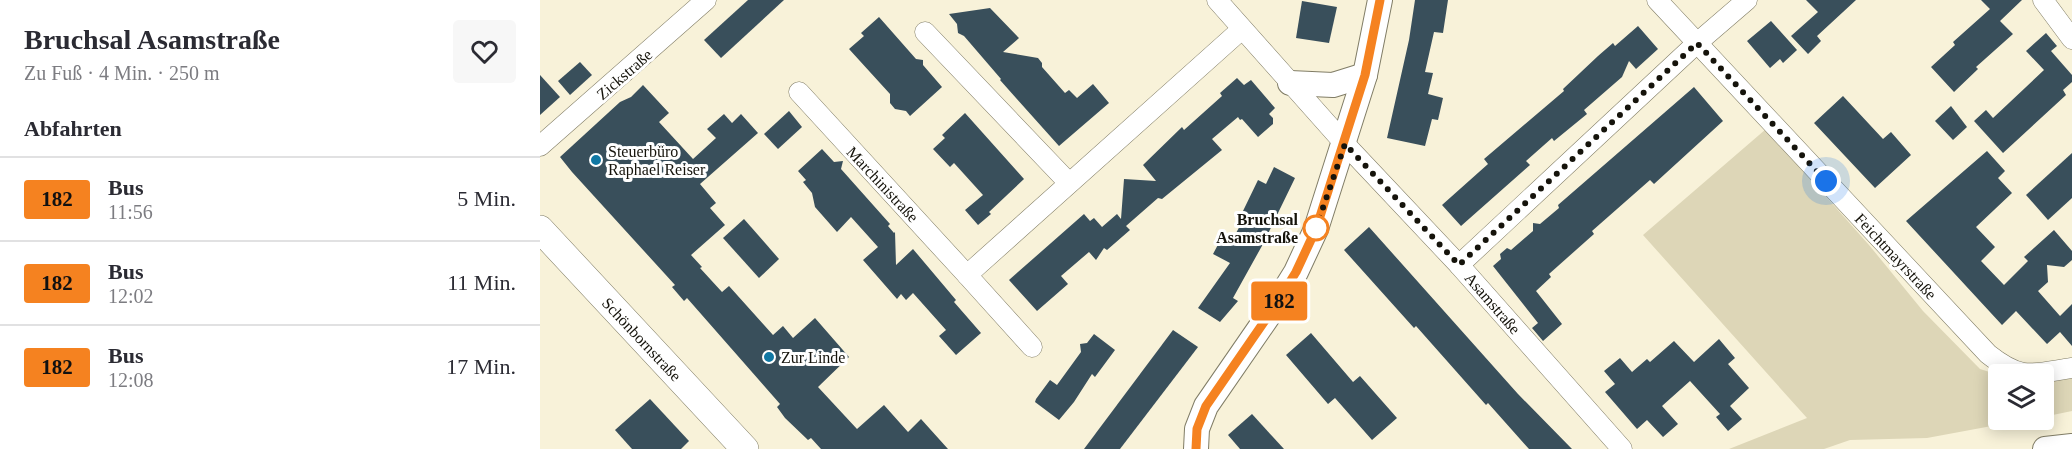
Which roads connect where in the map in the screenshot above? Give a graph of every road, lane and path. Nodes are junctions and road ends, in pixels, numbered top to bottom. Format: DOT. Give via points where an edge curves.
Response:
graph roads {
  1 [pos="706,0"];
  2 [pos="1217,0"];
  3 [pos="1380,0"];
  4 [pos="1657,0"];
  5 [pos="1747,0"];
  6 [pos="2043,0"];
  7 [pos="1242,29"];
  8 [pos="925,32"];
  9 [pos="2072,39"];
  10 [pos="1697,43"];
  11 [pos="1365,75"];
  12 [pos="1290,83"];
  13 [pos="799,92"];
  14 [pos="1345,144"];
  15 [pos="540,146"];
  16 [pos="1069,183"];
  17 [pos="540,229"];
  18 [pos="1459,265"];
  19 [pos="967,275"];
  20 [pos="1032,347"];
  21 [pos="2072,368"];
  22 [pos="2072,446"];
  23 [pos="745,449"];
  24 [pos="1196,449"];
  25 [pos="1622,449"];
  26 [pos="2045,449"];
  1 -- 15 [label="street, Zickstraße"];
  2 -- 7 [label="street, Asamstraße"];
  3 -- 11 [label="street"];
  4 -- 10 [label="street, Feichtmayrstraße"];
  5 -- 10 [label="street"];
  6 -- 9 [label="street"];
  7 -- 12 [label="street, Asamstraße"];
  7 -- 16 [label="street"];
  8 -- 16 [label="street"];
  10 -- 18 [label="street"];
  10 -- 21 [label="street, Feichtmayrstraße" via="1988,354 2006,369 2029,375"];
  11 -- 12 [label="street" via="1332,84"];
  11 -- 14 [label="street"];
  12 -- 14 [label="street, Asamstraße"];
  13 -- 19 [label="street, Marchinistraße"];
  14 -- 18 [label="street, Asamstraße"];
  14 -- 24 [label="street" via="1316,229 1296,272 1206,406 1197,429"];
  16 -- 19 [label="street"];
  17 -- 23 [label="main road, Schönbornstraße"];
  18 -- 25 [label="street, Asamstraße"];
  19 -- 20 [label="street, Marchinistraße"];
  22 -- 26 [label="street"];
}
